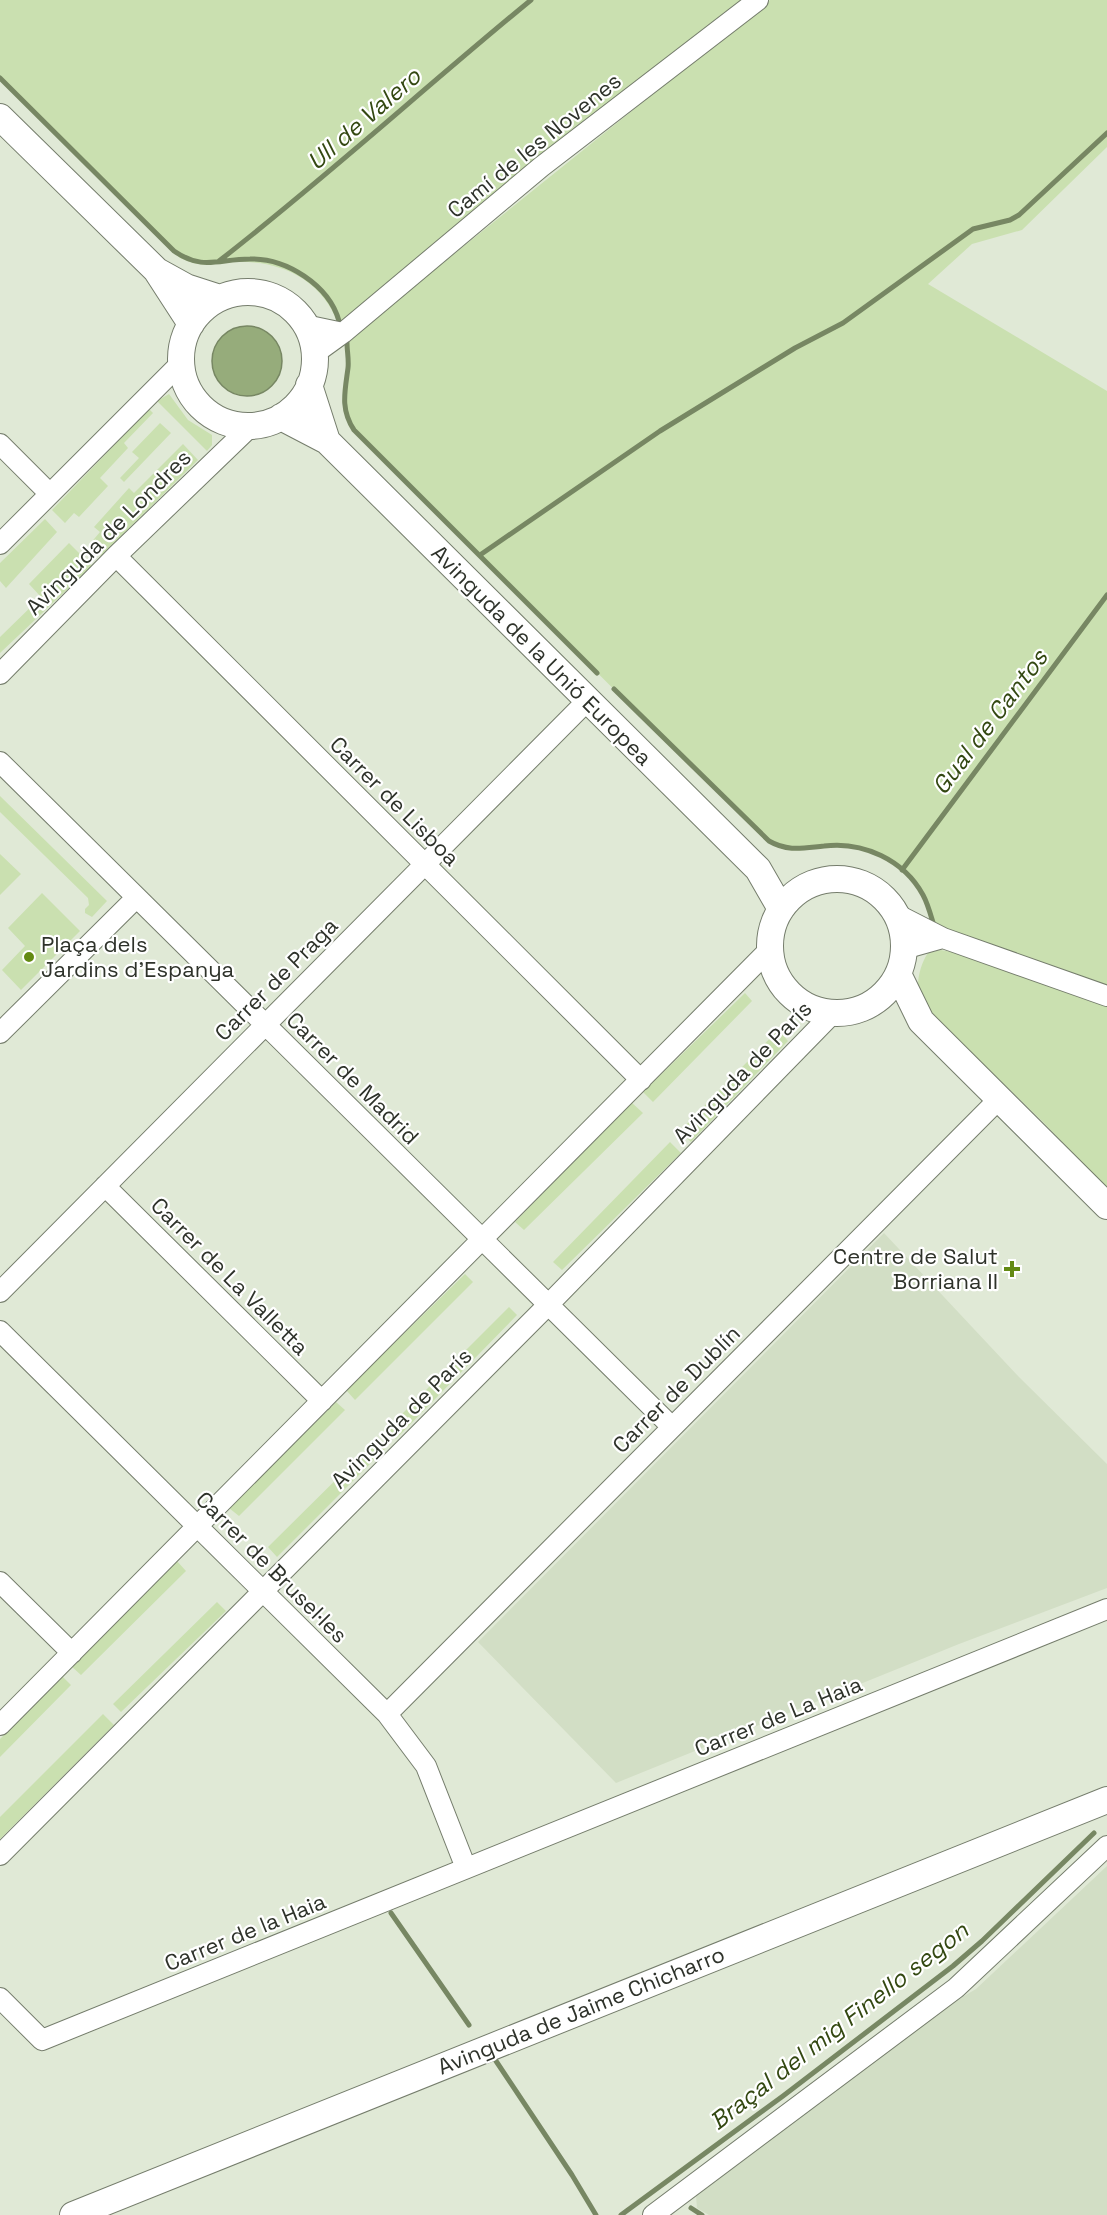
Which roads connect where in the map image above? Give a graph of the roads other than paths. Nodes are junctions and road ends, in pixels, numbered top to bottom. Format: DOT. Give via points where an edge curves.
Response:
graph roads {
  1 [pos="758,0"];
  2 [pos="0,117"];
  3 [pos="156,270"];
  4 [pos="220,298"];
  5 [pos="191,324"];
  6 [pos="305,325"];
  7 [pos="343,333"];
  8 [pos="314,354"];
  9 [pos="181,363"];
  10 [pos="309,385"];
  11 [pos="281,417"];
  12 [pos="250,426"];
  13 [pos="327,441"];
  14 [pos="0,444"];
  15 [pos="50,494"];
  16 [pos="0,544"];
  17 [pos="116,556"];
  18 [pos="0,674"];
  19 [pos="588,700"];
  20 [pos="0,762"];
  21 [pos="424,864"];
  22 [pos="758,869"];
  23 [pos="810,884"];
  24 [pos="136,898"];
  25 [pos="781,909"];
  26 [pos="896,914"];
  27 [pos="943,938"];
  28 [pos="770,949"];
  29 [pos="904,949"];
  30 [pos="898,974"];
  31 [pos="1107,996"];
  32 [pos="874,1001"];
  33 [pos="833,1013"];
  34 [pos="921,1021"];
  35 [pos="265,1024"];
  36 [pos="0,1033"];
  37 [pos="641,1080"];
  38 [pos="999,1099"];
  39 [pos="105,1186"];
  40 [pos="1107,1206"];
  41 [pos="482,1240"];
  42 [pos="0,1292"];
  43 [pos="548,1305"];
  44 [pos="0,1331"];
  45 [pos="322,1401"];
  46 [pos="672,1427"];
  47 [pos="197,1526"];
  48 [pos="0,1582"];
  49 [pos="263,1591"];
  50 [pos="1107,1609"];
  51 [pos="72,1653"];
  52 [pos="387,1714"];
  53 [pos="0,1725"];
  54 [pos="1098,1803"];
  55 [pos="1107,1846"];
  56 [pos="0,1855"];
  57 [pos="466,1868"];
  58 [pos="0,1998"];
  59 [pos="660,2214"];
  60 [pos="73,2215"];
  1 -- 7 [label="street, Camí de les Novenes" via="542,167"];
  2 -- 3 [label="street"];
  3 -- 4 [label="street" via="186,287"];
  3 -- 5 [label="street"];
  4 -- 5 [label="street"];
  4 -- 6 [label="street" via="238,292 277,298"];
  5 -- 9 [label="street" via="181,349"];
  6 -- 7 [label="street"];
  6 -- 8 [label="street"];
  7 -- 8 [label="street, Camí de les Novenes"];
  8 -- 10 [label="street"];
  9 -- 12 [label="street" via="184,380 203,409 217,419"];
  9 -- 15 [label="street"];
  10 -- 11 [label="street" via="302,398"];
  10 -- 13 [label="street, Avinguda de la Unió Europea"];
  11 -- 12 [label="street"];
  11 -- 13 [label="street, Avinguda de la Unió Europea"];
  12 -- 17 [label="street, Avinguda de Londres"];
  13 -- 19 [label="street, Avinguda de la Unió Europea"];
  14 -- 15 [label="street"];
  15 -- 16 [label="street"];
  17 -- 18 [label="street, Avinguda de Londres"];
  17 -- 21 [label="street, Carrer de Lisboa"];
  19 -- 21 [label="street, Carrer de Praga"];
  19 -- 22 [label="street, Avinguda de la Unió Europea"];
  20 -- 24 [label="street, Carrer de Madrid"];
  21 -- 35 [label="street, Carrer de Praga"];
  21 -- 37 [label="street, Carrer de Lisboa"];
  22 -- 23 [label="street, Avinguda de la Unió Europea"];
  22 -- 25 [label="street, Avinguda de la Unió Europea"];
  23 -- 25 [label="street"];
  23 -- 26 [label="street" via="849,879 868,886"];
  24 -- 35 [label="street, Carrer de Madrid"];
  24 -- 36 [label="street"];
  25 -- 28 [label="street" via="772,928"];
  26 -- 27 [label="street"];
  26 -- 29 [label="street"];
  27 -- 29 [label="street"];
  27 -- 31 [label="street"];
  28 -- 33 [label="street" via="783,986 797,1000"];
  28 -- 37 [label="street"];
  29 -- 30 [label="street"];
  30 -- 32 [label="street"];
  30 -- 34 [label="street"];
  32 -- 33 [label="street" via="855,1011"];
  32 -- 34 [label="street"];
  33 -- 43 [label="street, Avinguda de París"];
  34 -- 38 [label="street"];
  35 -- 39 [label="street, Carrer de Praga"];
  35 -- 41 [label="street, Carrer de Madrid"];
  37 -- 41 [label="street"];
  38 -- 40 [label="street"];
  38 -- 46 [label="street, Carrer de Dublín"];
  39 -- 42 [label="street, Carrer de Praga"];
  39 -- 45 [label="street, Carrer de La Valletta"];
  41 -- 43 [label="street, Carrer de Madrid"];
  41 -- 45 [label="street"];
  43 -- 46 [label="street, Carrer de Madrid"];
  43 -- 49 [label="street, Avinguda de París"];
  44 -- 47 [label="street, Carrer de Brusel·les"];
  45 -- 47 [label="street"];
  46 -- 52 [label="street, Carrer de Dublín"];
  47 -- 49 [label="street, Carrer de Brusel·les"];
  47 -- 51 [label="street"];
  48 -- 51 [label="street"];
  49 -- 52 [label="street, Carrer de Brusel·les"];
  49 -- 56 [label="street, Avinguda de París"];
  50 -- 57 [label="street, Carrer de La Haia"];
  51 -- 53 [label="street"];
  52 -- 57 [label="street, Carrer de Brusel·les" via="426,1766"];
  54 -- 60 [label="street, Avinguda de Jaime Chicharro"];
  55 -- 59 [label="street" via="956,1988"];
  57 -- 58 [label="street, Carrer de la Haia" via="42,2040"];
}
